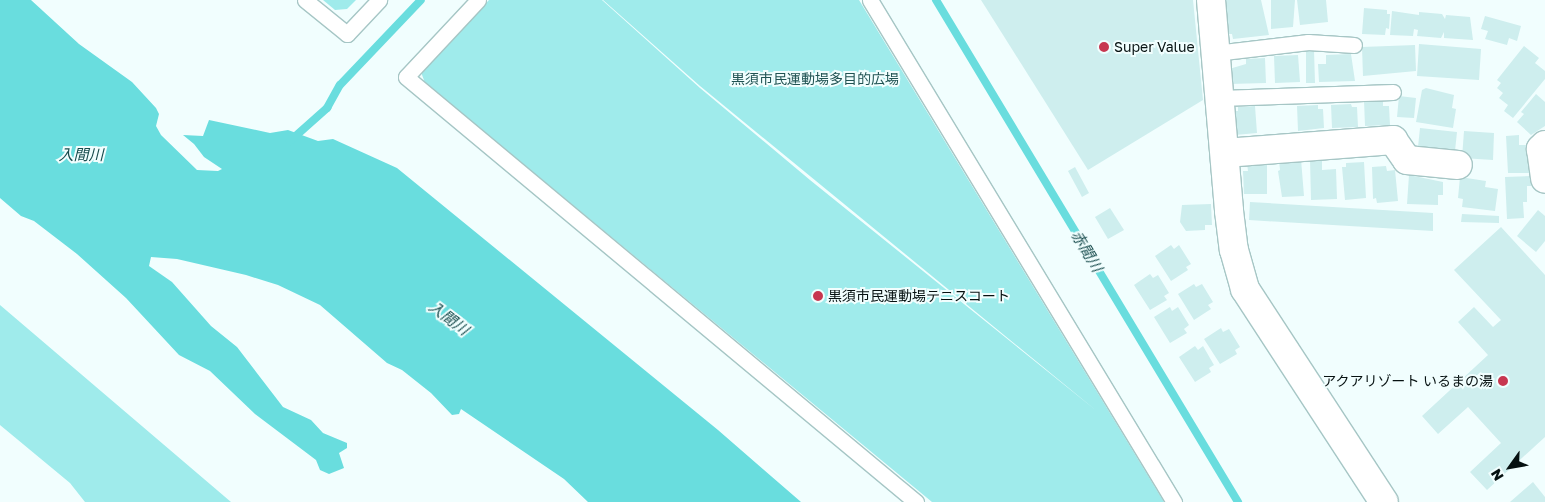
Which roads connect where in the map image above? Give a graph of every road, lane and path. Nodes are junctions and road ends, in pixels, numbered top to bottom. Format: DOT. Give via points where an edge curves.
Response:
graph roads {
  1 [pos="305,0"];
  2 [pos="379,0"];
  3 [pos="478,0"];
  4 [pos="870,0"];
  5 [pos="1211,0"];
  6 [pos="1354,45"];
  7 [pos="1215,53"];
  8 [pos="1393,92"];
  9 [pos="1220,98"];
  10 [pos="1545,145"];
  11 [pos="1225,153"];
  12 [pos="1458,165"];
  13 [pos="1545,179"];
  14 [pos="916,502"];
  15 [pos="1174,502"];
  16 [pos="1384,502"];
  1 -- 2 [label="lane" via="346,34"];
  3 -- 14 [label="lane" via="406,77"];
  4 -- 15 [label="lane"];
  5 -- 7 [label="street"];
  6 -- 7 [label="lane" via="1308,42"];
  7 -- 9 [label="street"];
  8 -- 9 [label="lane"];
  9 -- 11 [label="street"];
  10 -- 13 [label="street" via="1541,149"];
  11 -- 12 [label="street" via="1393,140 1407,160"];
  11 -- 16 [label="street" via="1234,250 1245,289"];
}
